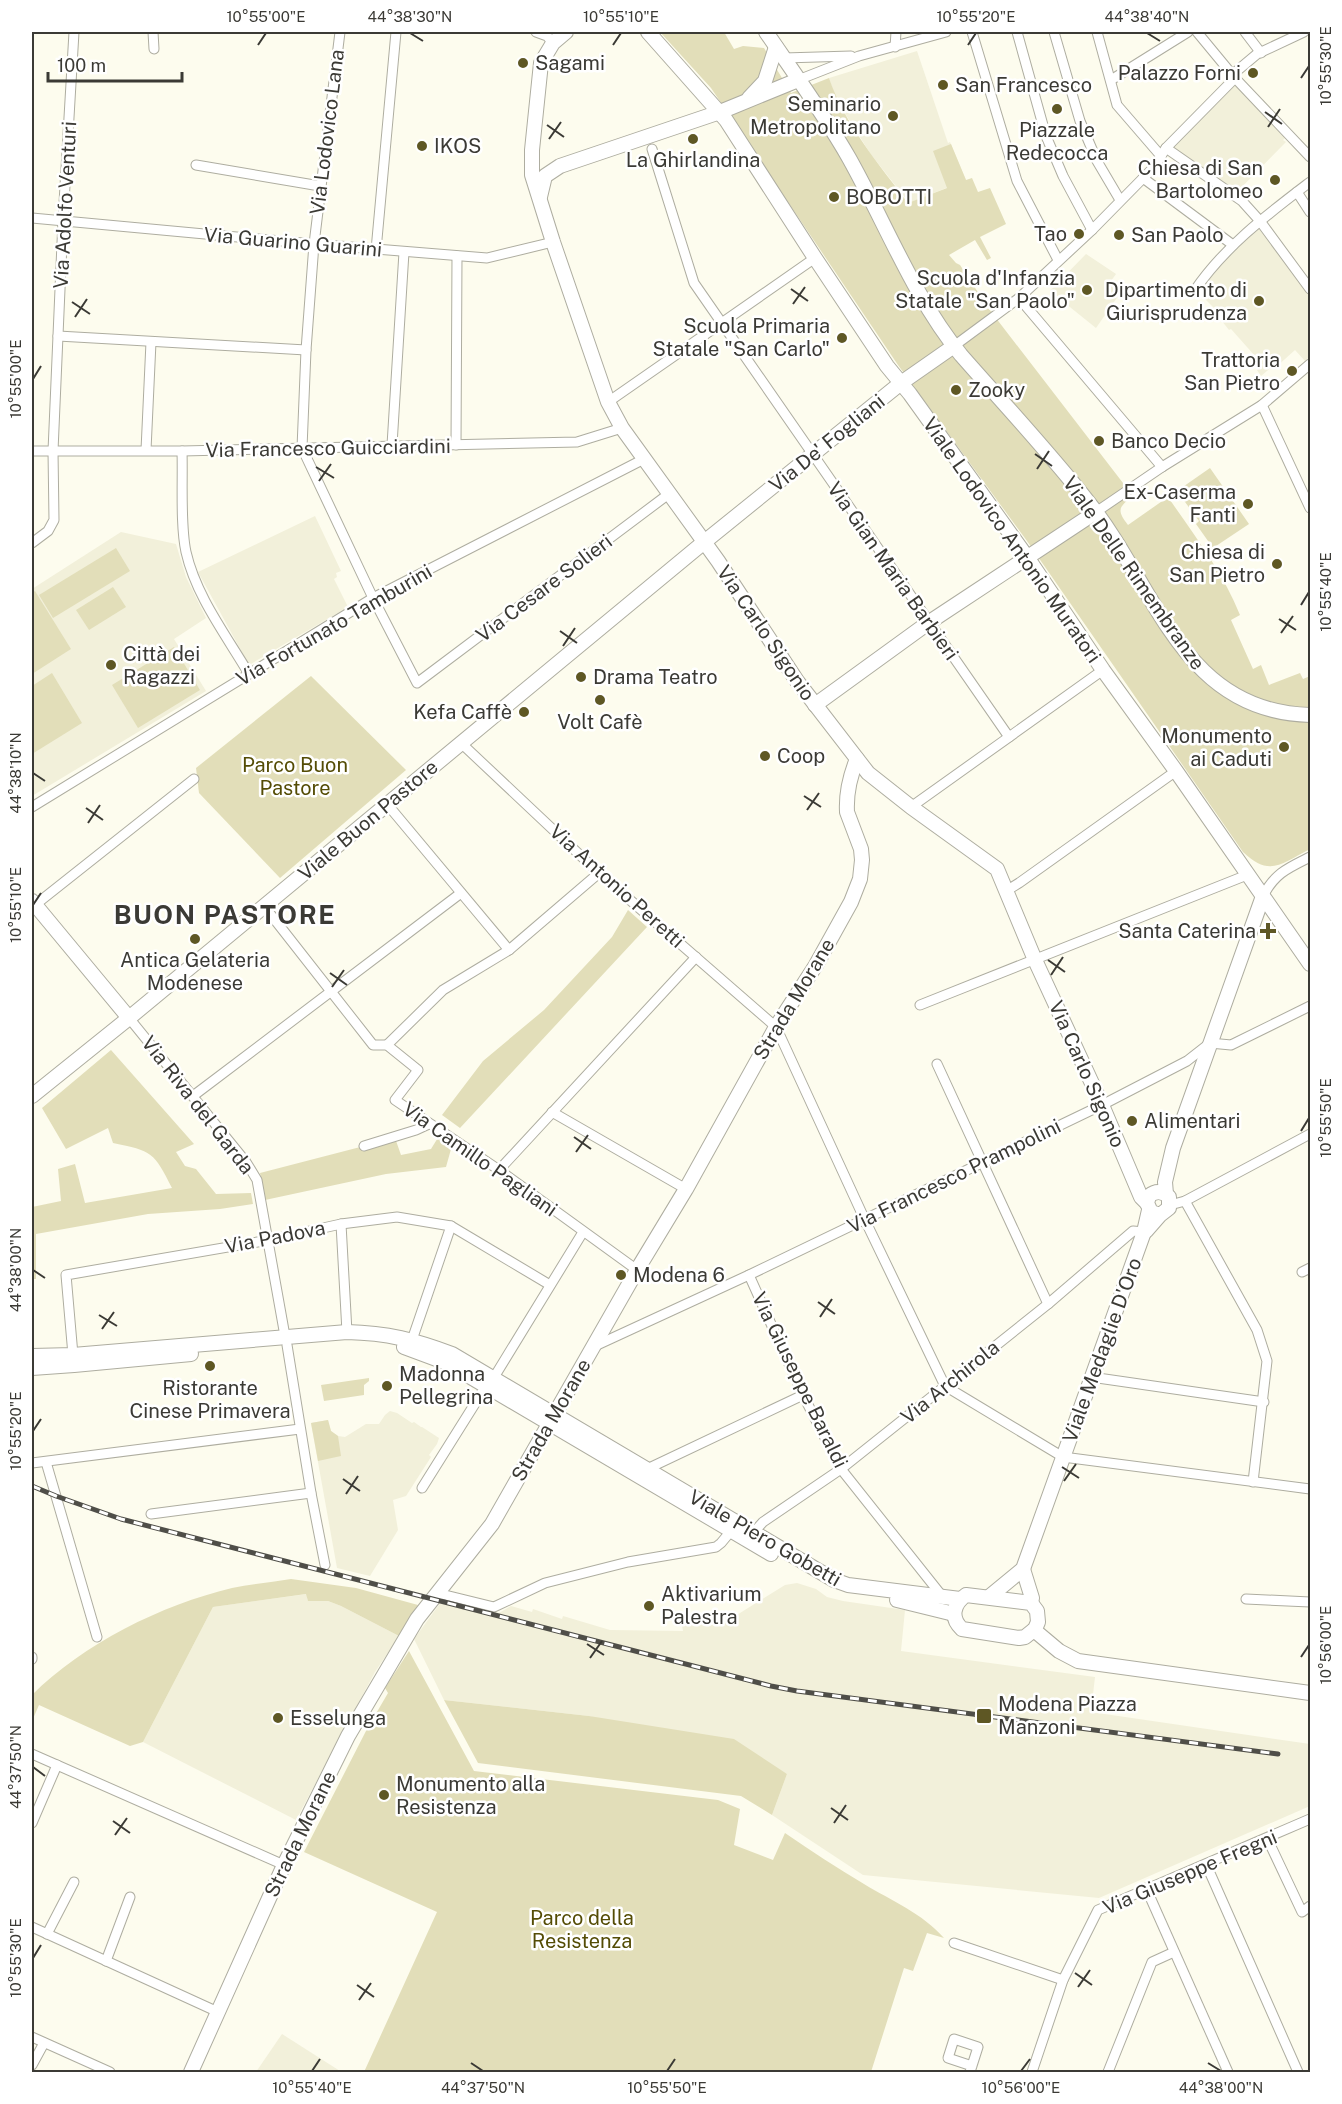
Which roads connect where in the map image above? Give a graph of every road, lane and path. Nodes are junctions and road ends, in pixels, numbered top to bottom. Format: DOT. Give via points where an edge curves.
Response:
graph roads {
  1 [pos="74,32"];
  2 [pos="153,32"];
  3 [pos="340,32"];
  4 [pos="396,32"];
  5 [pos="536,32"];
  6 [pos="566,32"];
  7 [pos="766,32"];
  8 [pos="896,32"];
  9 [pos="946,32"];
  10 [pos="972,32"];
  11 [pos="1017,32"];
  12 [pos="1054,32"];
  13 [pos="1097,32"];
  14 [pos="1188,32"];
  15 [pos="1197,32"];
  16 [pos="1245,32"];
  17 [pos="1300,33"];
  18 [pos="652,35"];
  19 [pos="553,43"];
  20 [pos="895,47"];
  21 [pos="154,49"];
  22 [pos="780,52"];
  23 [pos="1261,53"];
  24 [pos="859,56"];
  25 [pos="1234,76"];
  26 [pos="798,80"];
  27 [pos="1112,80"];
  28 [pos="746,102"];
  29 [pos="720,112"];
  30 [pos="652,149"];
  31 [pos="532,150"];
  32 [pos="1164,152"];
  33 [pos="1311,157"];
  34 [pos="196,165"];
  35 [pos="560,166"];
  36 [pos="1143,178"];
  37 [pos="1311,182"];
  38 [pos="320,186"];
  39 [pos="1298,192"];
  40 [pos="539,199"];
  41 [pos="1120,200"];
  42 [pos="1311,212"];
  43 [pos="32,218"];
  44 [pos="63,220"];
  45 [pos="1260,221"];
  46 [pos="1092,230"];
  47 [pos="553,242"];
  48 [pos="314,244"];
  49 [pos="1233,245"];
  50 [pos="376,250"];
  51 [pos="404,252"];
  52 [pos="457,256"];
  53 [pos="815,258"];
  54 [pos="1058,260"];
  55 [pos="1311,289"];
  56 [pos="1195,290"];
  57 [pos="1019,298"];
  58 [pos="721,325"];
  59 [pos="58,336"];
  60 [pos="151,342"];
  61 [pos="954,346"];
  62 [pos="306,350"];
  63 [pos="1311,364"];
  64 [pos="901,383"];
  65 [pos="608,402"];
  66 [pos="1262,405"];
  67 [pos="621,428"];
  68 [pos="392,445"];
  69 [pos="456,445"];
  70 [pos="302,448"];
  71 [pos="147,450"];
  72 [pos="32,451"];
  73 [pos="53,451"];
  74 [pos="182,451"];
  75 [pos="813,455"];
  76 [pos="644,459"];
  77 [pos="1162,467"];
  78 [pos="670,494"];
  79 [pos="1311,508"];
  80 [pos="1096,512"];
  81 [pos="32,543"];
  82 [pos="703,543"];
  83 [pos="1027,557"];
  84 [pos="373,598"];
  85 [pos="928,623"];
  86 [pos="1103,670"];
  87 [pos="249,674"];
  88 [pos="815,705"];
  89 [pos="1311,715"];
  90 [pos="1009,737"];
  91 [pos="461,743"];
  92 [pos="857,759"];
  93 [pos="1176,771"];
  94 [pos="194,778"];
  95 [pos="387,804"];
  96 [pos="32,807"];
  97 [pos="911,807"];
  98 [pos="1311,857"];
  99 [pos="599,873"];
  100 [pos="1242,877"];
  101 [pos="1006,891"];
  102 [pos="461,893"];
  103 [pos="1263,896"];
  104 [pos="33,903"];
  105 [pos="264,906"];
  106 [pos="509,950"];
  107 [pos="696,957"];
  108 [pos="1035,960"];
  109 [pos="1311,964"];
  110 [pos="330,991"];
  111 [pos="920,1005"];
  112 [pos="1311,1006"];
  113 [pos="129,1018"];
  114 [pos="776,1027"];
  115 [pos="1209,1043"];
  116 [pos="387,1045"];
  117 [pos="937,1064"];
  118 [pos="32,1096"];
  119 [pos="193,1096"];
  120 [pos="1102,1105"];
  121 [pos="552,1112"];
  122 [pos="429,1124"];
  123 [pos="1311,1134"];
  124 [pos="364,1146"];
  125 [pos="983,1161"];
  126 [pos="500,1170"];
  127 [pos="686,1190"];
  128 [pos="1158,1199"];
  129 [pos="1185,1201"];
  130 [pos="864,1218"];
  131 [pos="341,1224"];
  132 [pos="451,1226"];
  133 [pos="583,1232"];
  134 [pos="1144,1232"];
  135 [pos="269,1240"];
  136 [pos="637,1270"];
  137 [pos="749,1275"];
  138 [pos="550,1285"];
  139 [pos="1048,1304"];
  140 [pos="347,1336"];
  141 [pos="286,1341"];
  142 [pos="411,1344"];
  143 [pos="593,1347"];
  144 [pos="32,1356"];
  145 [pos="73,1360"];
  146 [pos="32,1368"];
  147 [pos="1091,1377"];
  148 [pos="490,1382"];
  149 [pos="945,1386"];
  150 [pos="803,1395"];
  151 [pos="1264,1402"];
  152 [pos="552,1418"];
  153 [pos="300,1429"];
  154 [pos="1063,1457"];
  155 [pos="46,1462"];
  156 [pos="32,1463"];
  157 [pos="841,1469"];
  158 [pos="645,1473"];
  159 [pos="1253,1482"];
  160 [pos="422,1488"];
  161 [pos="1311,1489"];
  162 [pos="311,1493"];
  163 [pos="151,1514"];
  164 [pos="731,1531"];
  165 [pos="753,1533"];
  166 [pos="326,1565"];
  167 [pos="1023,1569"];
  168 [pos="437,1593"];
  169 [pos="942,1596"];
  170 [pos="989,1597"];
  171 [pos="960,1599"];
  172 [pos="1246,1599"];
  173 [pos="1311,1602"];
  174 [pos="1032,1603"];
  175 [pos="954,1614"];
  176 [pos="1034,1630"];
  177 [pos="97,1637"];
  178 [pos="1311,1693"];
  179 [pos="32,1754"];
  180 [pos="57,1766"];
  181 [pos="1311,1819"];
  182 [pos="32,1823"];
  183 [pos="1267,1838"];
  184 [pos="1206,1864"];
  185 [pos="284,1865"];
  186 [pos="74,1882"];
  187 [pos="1146,1888"];
  188 [pos="130,1897"];
  189 [pos="1311,1906"];
  190 [pos="32,1927"];
  191 [pos="47,1934"];
  192 [pos="954,1943"];
  193 [pos="1174,1952"];
  194 [pos="106,1961"];
  195 [pos="1064,1980"];
  196 [pos="218,2012"];
  197 [pos="32,2037"];
  198 [pos="44,2043"];
  199 [pos="32,2065"];
  200 [pos="110,2073"];
  201 [pos="191,2073"];
  202 [pos="1032,2073"];
  203 [pos="1108,2073"];
  204 [pos="1228,2073"];
  205 [pos="1298,2073"];
  1 -- 44 [label="street, Via Adolfo Venturi"];
  2 -- 21 [label="street"];
  3 -- 38 [label="street, Via Lodovico Lana"];
  4 -- 50 [label="street"];
  5 -- 19 [label="street"];
  6 -- 19 [label="street, Via Carlo Sigonio"];
  7 -- 22 [label="street, Viale Delle Rimembranze"];
  8 -- 20 [label="street"];
  9 -- 20 [label="street"];
  10 -- 54 [label="street" via="1017,182"];
  11 -- 46 [label="street" via="1046,136"];
  12 -- 41 [label="street" via="1080,121"];
  13 -- 27 [label="street"];
  14 -- 27 [label="street"];
  15 -- 25 [label="street"];
  16 -- 23 [label="street"];
  17 -- 23 [label="street"];
  18 -- 29 [label="street, Viale Lodovico Antonio Muratori"];
  19 -- 31 [label="street, Via Carlo Sigonio" via="541,63"];
  20 -- 24 [label="street"];
  22 -- 24 [label="street"];
  22 -- 26 [label="street, Viale Delle Rimembranze"];
  22 -- 28 [label="street" via="765,81"];
  23 -- 25 [label="street"];
  24 -- 26 [label="street"];
  25 -- 32 [label="street"];
  25 -- 33 [label="street"];
  26 -- 28 [label="street"];
  26 -- 61 [label="street, Viale Delle Rimembranze" via="848,156 925,302"];
  27 -- 32 [label="street" via="1117,105"];
  28 -- 29 [label="street"];
  29 -- 35 [label="street"];
  29 -- 53 [label="street, Viale Lodovico Antonio Muratori"];
  30 -- 58 [label="street, Via Gian Maria Barbieri" via="694,283"];
  31 -- 35 [label="street" via="542,163"];
  31 -- 40 [label="street, Via Carlo Sigonio" via="532,175"];
  32 -- 36 [label="street"];
  32 -- 45 [label="street" via="1242,201"];
  34 -- 38 [label="street"];
  35 -- 40 [label="street" via="545,176"];
  36 -- 41 [label="street"];
  36 -- 49 [label="street"];
  37 -- 39 [label="street"];
  38 -- 48 [label="street, Via Lodovico Lana"];
  39 -- 42 [label="street"];
  39 -- 45 [label="street"];
  40 -- 47 [label="street, Via Carlo Sigonio"];
  41 -- 46 [label="street"];
  43 -- 44 [label="street, Via Guarino Guarini"];
  44 -- 48 [label="street, Via Guarino Guarini"];
  44 -- 59 [label="street, Via Adolfo Venturi"];
  45 -- 49 [label="street"];
  45 -- 55 [label="street"];
  46 -- 54 [label="street"];
  47 -- 52 [label="street, Via Guarino Guarini" via="487,258"];
  47 -- 65 [label="street, Via Carlo Sigonio"];
  48 -- 50 [label="street, Via Guarino Guarini"];
  48 -- 62 [label="street, Via Lodovico Lana"];
  49 -- 56 [label="street"];
  50 -- 51 [label="street, Via Guarino Guarini"];
  51 -- 52 [label="street, Via Guarino Guarini"];
  51 -- 68 [label="street"];
  52 -- 69 [label="street"];
  53 -- 58 [label="street"];
  53 -- 64 [label="street, Viale Lodovico Antonio Muratori"];
  54 -- 57 [label="street"];
  57 -- 61 [label="street"];
  57 -- 77 [label="street"];
  58 -- 65 [label="street"];
  58 -- 75 [label="street, Via Gian Maria Barbieri"];
  59 -- 60 [label="street"];
  59 -- 73 [label="street, Via Adolfo Venturi"];
  60 -- 62 [label="street"];
  60 -- 71 [label="street"];
  61 -- 64 [label="street, Via De' Fogliani"];
  61 -- 80 [label="street, Viale Delle Rimembranze"];
  62 -- 70 [label="street, Via Lodovico Lana"];
  63 -- 66 [label="street"];
  64 -- 75 [label="street, Via De' Fogliani"];
  64 -- 83 [label="street, Viale Lodovico Antonio Muratori"];
  65 -- 67 [label="street, Via Carlo Sigonio"];
  66 -- 77 [label="street"];
  66 -- 79 [label="street"];
  67 -- 69 [label="street, Via Francesco Guicciardini" via="576,442"];
  67 -- 76 [label="street, Via Carlo Sigonio"];
  68 -- 69 [label="street, Via Francesco Guicciardini"];
  68 -- 70 [label="street, Via Francesco Guicciardini"];
  70 -- 74 [label="street, Via Francesco Guicciardini"];
  70 -- 84 [label="street"];
  71 -- 73 [label="street, Via Francesco Guicciardini"];
  71 -- 74 [label="street, Via Francesco Guicciardini"];
  72 -- 73 [label="street, Via Francesco Guicciardini"];
  73 -- 81 [label="street, Via Adolfo Venturi" via="54,520 48,531"];
  74 -- 87 [label="street" via="184,542 190,565"];
  75 -- 82 [label="street, Via De' Fogliani"];
  75 -- 85 [label="street, Via Gian Maria Barbieri"];
  76 -- 78 [label="street, Via Carlo Sigonio"];
  76 -- 84 [label="street, Via Fortunato Tamburini"];
  77 -- 80 [label="street"];
  78 -- 82 [label="street, Via Carlo Sigonio"];
  78 -- 84 [label="street, Via Cesare Solieri" via="417,683"];
  80 -- 83 [label="street"];
  80 -- 89 [label="street, Viale Delle Rimembranze" via="1183,649 1205,674 1245,701"];
  82 -- 88 [label="street, Via Carlo Sigonio"];
  82 -- 91 [label="street, Viale Buon Pastore"];
  83 -- 85 [label="street"];
  83 -- 86 [label="street, Viale Lodovico Antonio Muratori"];
  84 -- 87 [label="street, Via Fortunato Tamburini"];
  85 -- 88 [label="street"];
  85 -- 90 [label="street, Via Gian Maria Barbieri"];
  86 -- 90 [label="street"];
  86 -- 93 [label="street, Viale Lodovico Antonio Muratori"];
  87 -- 96 [label="street, Via Fortunato Tamburini"];
  88 -- 92 [label="street, Via Carlo Sigonio"];
  90 -- 97 [label="street"];
  91 -- 95 [label="street, Viale Buon Pastore"];
  91 -- 99 [label="street, Via Antonio Peretti"];
  92 -- 97 [label="street, Via Carlo Sigonio" via="881,785"];
  92 -- 114 [label="street, Strada Morane" via="846,805 861,849 860,879 825,951"];
  93 -- 101 [label="street"];
  93 -- 103 [label="street, Viale Lodovico Antonio Muratori"];
  94 -- 104 [label="street"];
  95 -- 102 [label="street"];
  95 -- 105 [label="street, Viale Buon Pastore"];
  97 -- 101 [label="street, Via Carlo Sigonio" via="997,869"];
  98 -- 103 [label="street" via="1278,876"];
  99 -- 106 [label="street"];
  99 -- 107 [label="street, Via Antonio Peretti"];
  100 -- 108 [label="street"];
  101 -- 108 [label="street, Via Carlo Sigonio"];
  102 -- 106 [label="street"];
  102 -- 110 [label="street"];
  103 -- 109 [label="street, Viale Lodovico Antonio Muratori"];
  103 -- 115 [label="street, Viale Medaglie D'Oro"];
  104 -- 113 [label="street"];
  105 -- 110 [label="street, Via Camillo Pagliani"];
  105 -- 113 [label="street, Viale Buon Pastore"];
  106 -- 116 [label="street" via="443,990"];
  107 -- 114 [label="street, Via Antonio Peretti"];
  107 -- 121 [label="street"];
  108 -- 111 [label="street"];
  108 -- 120 [label="street, Via Carlo Sigonio"];
  110 -- 116 [label="street, Via Camillo Pagliani" via="373,1045"];
  110 -- 119 [label="street"];
  112 -- 115 [label="street" via="1231,1045"];
  113 -- 118 [label="street, Viale Buon Pastore"];
  113 -- 119 [label="street, Via Riva del Garda"];
  114 -- 127 [label="street, Strada Morane"];
  114 -- 130 [label="street"];
  115 -- 120 [label="street, Via Francesco Prampolini" via="1187,1061"];
  115 -- 128 [label="street, Viale Medaglie D'Oro"];
  116 -- 122 [label="street, Via Camillo Pagliani" via="418,1070 394,1100"];
  117 -- 125 [label="street"];
  119 -- 135 [label="street, Via Riva del Garda" via="257,1180"];
  120 -- 125 [label="street, Via Francesco Prampolini"];
  120 -- 128 [label="street, Via Carlo Sigonio" via="1141,1197"];
  121 -- 126 [label="street"];
  121 -- 127 [label="street"];
  122 -- 124 [label="street"];
  122 -- 126 [label="street, Via Camillo Pagliani"];
  123 -- 129 [label="street"];
  125 -- 130 [label="street, Via Francesco Prampolini"];
  125 -- 139 [label="street"];
  126 -- 133 [label="street, Via Camillo Pagliani"];
  127 -- 136 [label="street, Strada Morane"];
  128 -- 129 [label="street"];
  128 -- 134 [label="street, Viale Medaglie D'Oro"];
  129 -- 151 [label="street" via="1257,1330 1267,1361"];
  130 -- 137 [label="street, Via Francesco Prampolini"];
  130 -- 149 [label="street"];
  131 -- 132 [label="street, Via Padova" via="397,1217"];
  131 -- 135 [label="street, Via Padova"];
  131 -- 140 [label="street"];
  132 -- 138 [label="street, Via Padova"];
  132 -- 142 [label="street"];
  133 -- 136 [label="street, Via Camillo Pagliani"];
  133 -- 138 [label="street"];
  134 -- 139 [label="street, Via Archirola" via="1133,1231"];
  134 -- 147 [label="street, Viale Medaglie D'Oro"];
  135 -- 141 [label="street, Via Riva del Garda"];
  135 -- 145 [label="street, Via Padova" via="66,1275"];
  136 -- 143 [label="street, Strada Morane"];
  137 -- 143 [label="street, Via Francesco Prampolini"];
  137 -- 150 [label="street, Via Giuseppe Baraldi"];
  138 -- 148 [label="street"];
  139 -- 149 [label="street, Via Archirola"];
  140 -- 141 [label="street, Viale Piero Gobetti"];
  140 -- 142 [label="street, Viale Piero Gobetti"];
  141 -- 145 [label="street, Viale Piero Gobetti"];
  141 -- 153 [label="street, Via Riva del Garda"];
  142 -- 148 [label="street, Viale Piero Gobetti"];
  143 -- 152 [label="street, Strada Morane"];
  144 -- 145 [label="street"];
  145 -- 146 [label="street"];
  147 -- 151 [label="street"];
  147 -- 154 [label="street, Viale Medaglie D'Oro"];
  148 -- 152 [label="street, Viale Piero Gobetti"];
  148 -- 160 [label="street"];
  149 -- 154 [label="street"];
  149 -- 157 [label="street, Via Archirola"];
  150 -- 157 [label="street, Via Giuseppe Baraldi"];
  150 -- 158 [label="street"];
  151 -- 159 [label="street"];
  152 -- 158 [label="street, Viale Piero Gobetti"];
  152 -- 168 [label="street, Strada Morane" via="492,1524"];
  153 -- 155 [label="street"];
  153 -- 162 [label="street, Via Riva del Garda"];
  154 -- 159 [label="street"];
  154 -- 167 [label="street, Viale Medaglie D'Oro"];
  155 -- 156 [label="street"];
  155 -- 177 [label="street"];
  157 -- 165 [label="street, Via Archirola" via="763,1522"];
  157 -- 169 [label="street, Via Giuseppe Baraldi"];
  158 -- 164 [label="street, Viale Piero Gobetti"];
  158 -- 165 [label="street, Viale Piero Gobetti"];
  159 -- 161 [label="street"];
  162 -- 163 [label="street"];
  162 -- 166 [label="street, Via Riva del Garda"];
  164 -- 168 [label="street" via="716,1547 628,1562 545,1583 494,1607"];
  164 -- 175 [label="street, Viale Piero Gobetti" via="832,1588"];
  165 -- 169 [label="street, Viale Piero Gobetti" via="841,1583"];
  167 -- 170 [label="street"];
  167 -- 174 [label="street"];
  168 -- 185 [label="street, Strada Morane" via="417,1619 348,1736"];
  169 -- 171 [label="street, Viale Piero Gobetti"];
  170 -- 171 [label="street, Viale Piero Gobetti" via="966,1595"];
  170 -- 174 [label="street, Viale Piero Gobetti"];
  171 -- 175 [label="street"];
  172 -- 173 [label="street"];
  174 -- 176 [label="street" via="1038,1617"];
  175 -- 176 [label="street" via="956,1623 971,1631 1019,1638"];
  176 -- 178 [label="street" via="1078,1661"];
  179 -- 180 [label="street"];
  180 -- 182 [label="street"];
  180 -- 185 [label="street"];
  181 -- 183 [label="street, Via Giuseppe Fregni"];
  183 -- 184 [label="street, Via Giuseppe Fregni"];
  183 -- 189 [label="street" via="1302,1912"];
  184 -- 187 [label="street, Via Giuseppe Fregni"];
  184 -- 205 [label="street"];
  185 -- 196 [label="street, Strada Morane"];
  186 -- 191 [label="street"];
  187 -- 193 [label="street"];
  187 -- 195 [label="street, Via Giuseppe Fregni" via="1098,1910"];
  188 -- 194 [label="street"];
  190 -- 191 [label="street"];
  191 -- 194 [label="street"];
  192 -- 195 [label="street"];
  193 -- 203 [label="street" via="1152,1962"];
  193 -- 204 [label="street"];
  194 -- 196 [label="street"];
  195 -- 202 [label="street, Via Giuseppe Fregni"];
  196 -- 201 [label="street, Strada Morane"];
  197 -- 198 [label="street"];
  198 -- 199 [label="street"];
  198 -- 200 [label="street"];
}
